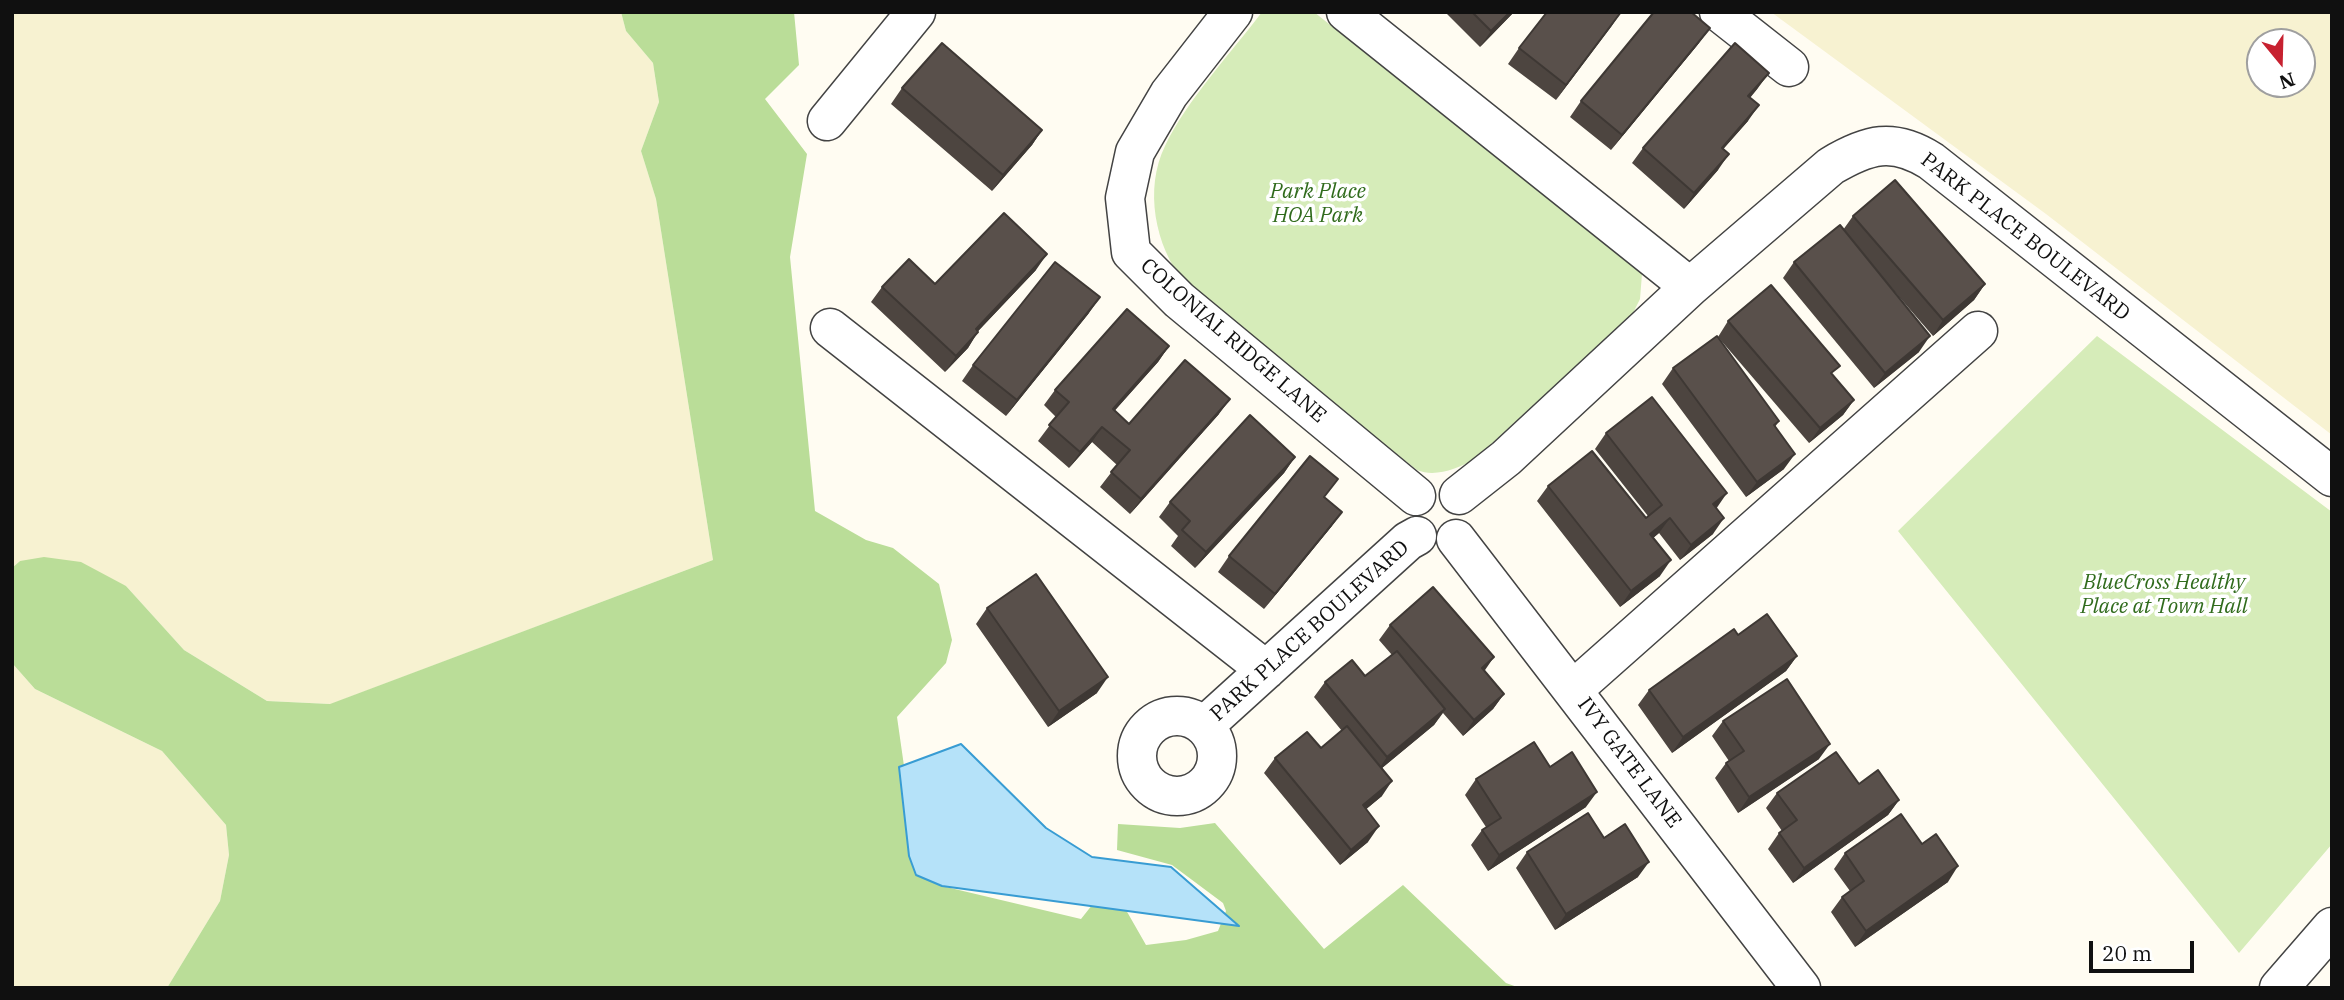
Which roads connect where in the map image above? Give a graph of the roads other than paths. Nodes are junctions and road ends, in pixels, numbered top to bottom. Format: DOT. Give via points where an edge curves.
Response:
graph roads {
  1 [pos="916,12"];
  2 [pos="1233,12"];
  3 [pos="1346,12"];
  4 [pos="1719,12"];
  5 [pos="1789,67"];
  6 [pos="827,121"];
  7 [pos="1690,287"];
  8 [pos="830,328"];
  9 [pos="1978,331"];
  10 [pos="2332,477"];
  11 [pos="1459,495"];
  12 [pos="1416,496"];
  13 [pos="1417,536"];
  14 [pos="1456,538"];
  15 [pos="1266,670"];
  16 [pos="1574,690"];
  17 [pos="1204,726"];
  18 [pos="2332,927"];
  19 [pos="1801,988"];
  20 [pos="2279,988"];
  1 -- 6 [label="street"];
  2 -- 12 [label="street, COLONIAL RIDGE LANE" via="1169,94 1135,152 1125,198 1131,253 1180,300"];
  3 -- 7 [label="street"];
  4 -- 5 [label="street"];
  7 -- 10 [label="street, PARK PLACE BOULEVARD" via="1831,166 1878,145 1901,147 1931,161"];
  7 -- 11 [label="street, PARK PLACE BOULEVARD" via="1506,458"];
  8 -- 15 [label="street"];
  9 -- 16 [label="street"];
  11 -- 12 [label="street" via="1433,487"];
  11 -- 14 [label="street" via="1467,520"];
  12 -- 13 [label="street, PARK PLACE BOULEVARD" via="1409,512"];
  13 -- 14 [label="street, PARK PLACE BOULEVARD" via="1443,545"];
  13 -- 15 [label="street, PARK PLACE BOULEVARD"];
  14 -- 16 [label="street, IVY GATE LANE"];
  15 -- 17 [label="street, PARK PLACE BOULEVARD"];
  16 -- 19 [label="street, IVY GATE LANE"];
  18 -- 20 [label="street"];
}
